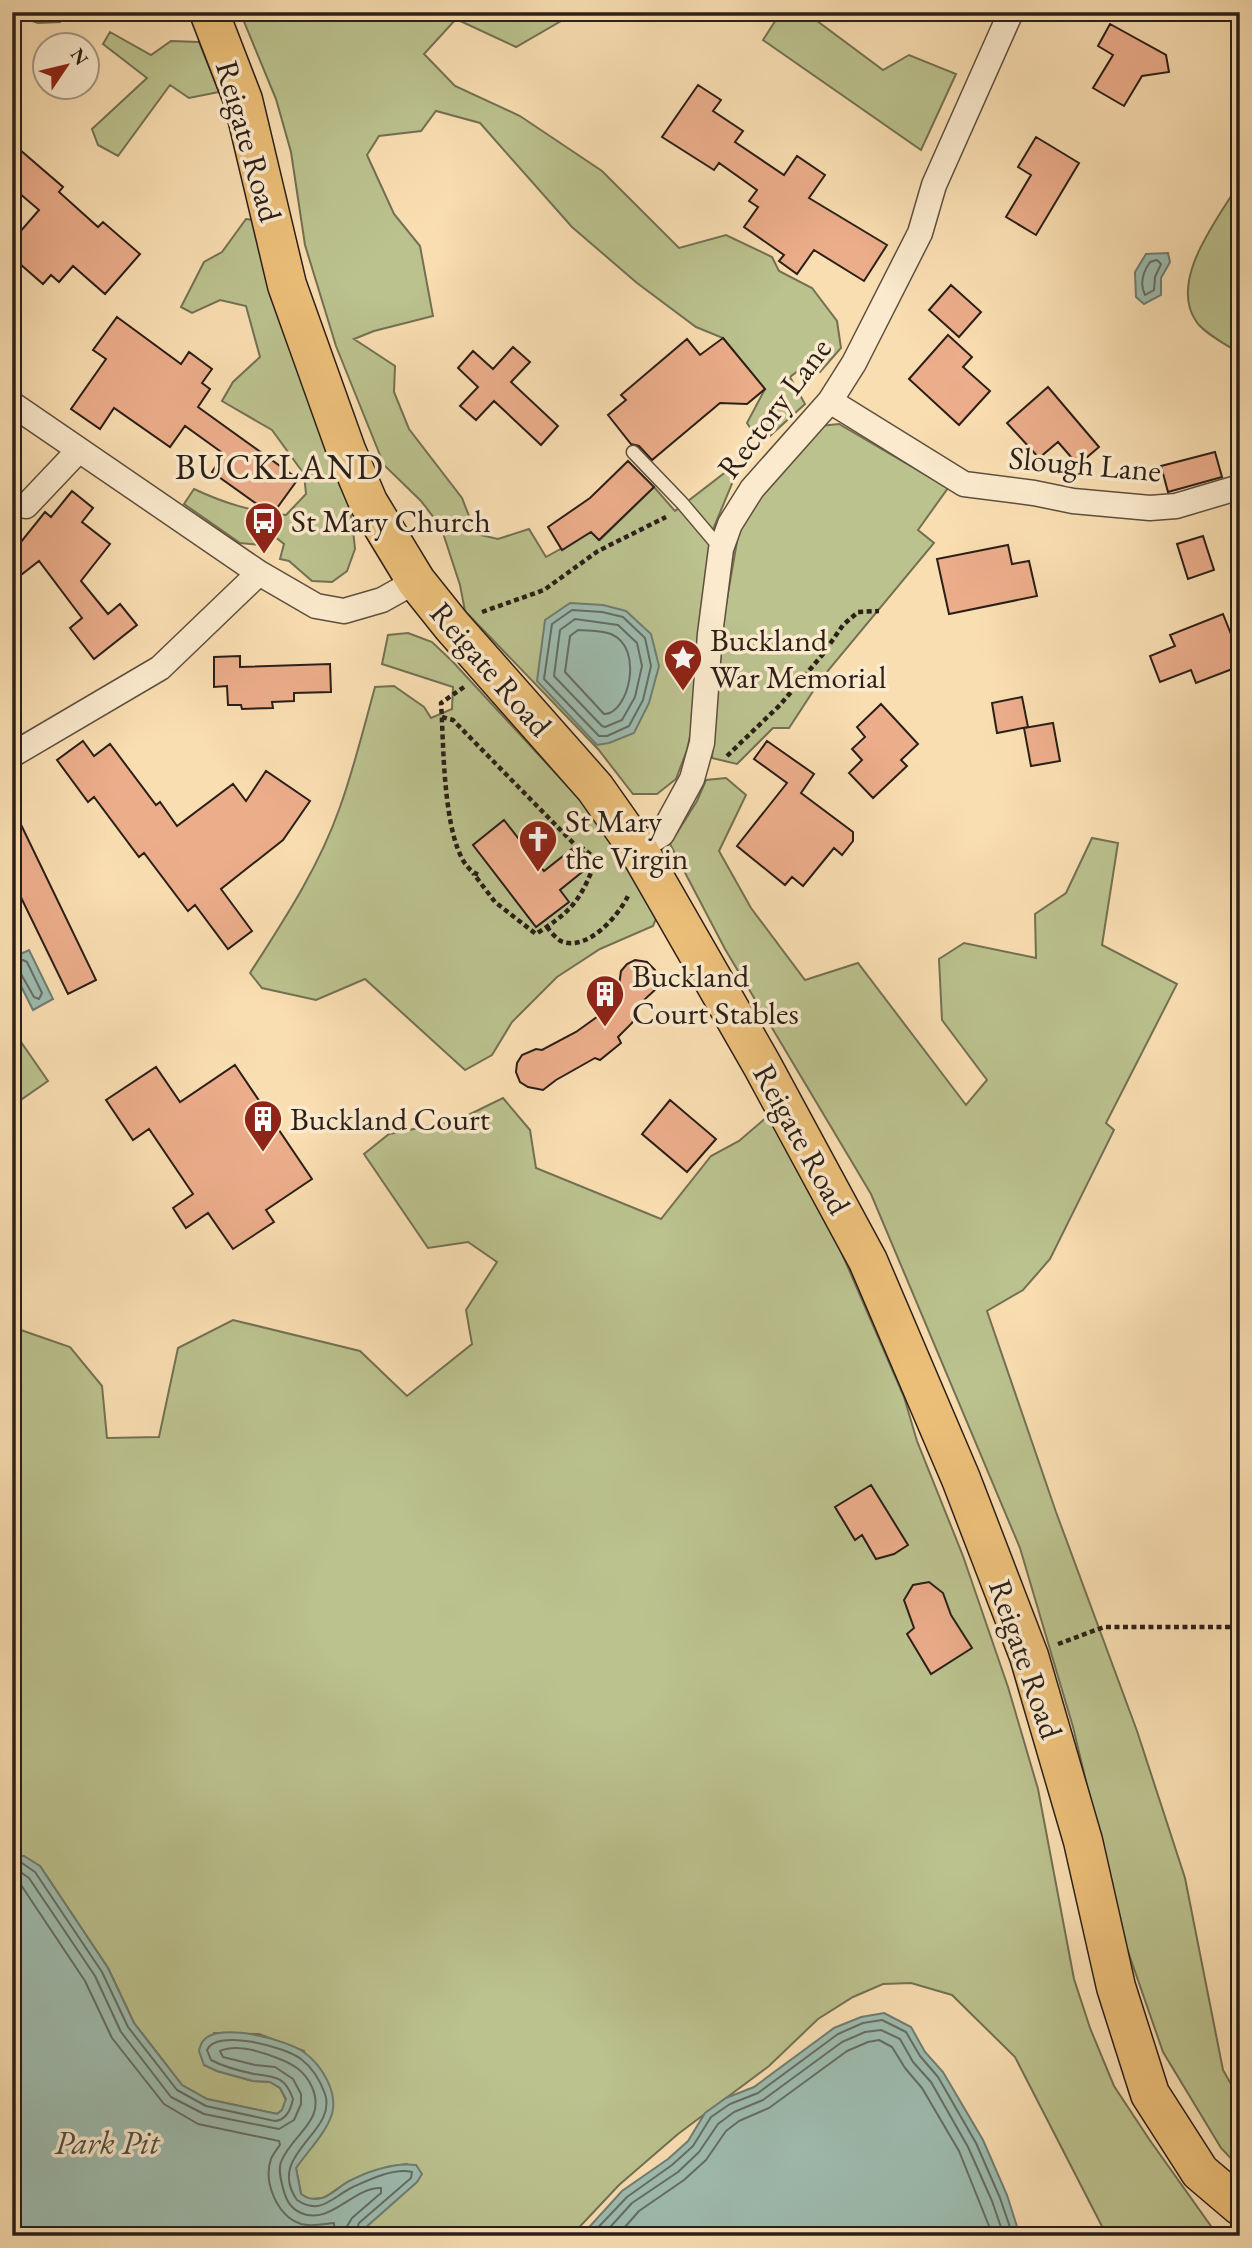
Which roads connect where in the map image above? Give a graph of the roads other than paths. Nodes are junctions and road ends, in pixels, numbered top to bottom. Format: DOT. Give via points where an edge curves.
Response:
graph roads {
  1 [pos="209,12"];
  2 [pos="1011,12"];
  3 [pos="830,401"];
  4 [pos="12,404"];
  5 [pos="79,450"];
  6 [pos="633,452"];
  7 [pos="1240,487"];
  8 [pos="26,506"];
  9 [pos="721,550"];
  10 [pos="259,573"];
  11 [pos="416,581"];
  12 [pos="12,755"];
  13 [pos="623,859"];
  14 [pos="1240,2206"];
  1 -- 11 [label="main road, Reigate Road" via="243,100 287,285 316,370 368,502"];
  2 -- 3 [label="street, Rectory Lane" via="939,174 920,233"];
  3 -- 7 [label="street, Slough Lane" via="964,484 1150,508 1176,506"];
  3 -- 9 [label="street, Rectory Lane" via="752,489 730,524"];
  4 -- 5 [label="street"];
  5 -- 8 [label="street"];
  5 -- 10 [label="street"];
  6 -- 9 [label="lane"];
  9 -- 13 [label="street, Rectory Lane" via="702,743 692,779 662,834"];
  10 -- 11 [label="street" via="316,606 344,611 382,600"];
  10 -- 12 [label="street" via="160,668"];
  11 -- 13 [label="main road, Reigate Road" via="595,788"];
  13 -- 14 [label="main road, Reigate Road" via="762,1065 868,1261 961,1479 1029,1656 1083,1840 1116,1987 1150,2094 1200,2172"];
}
